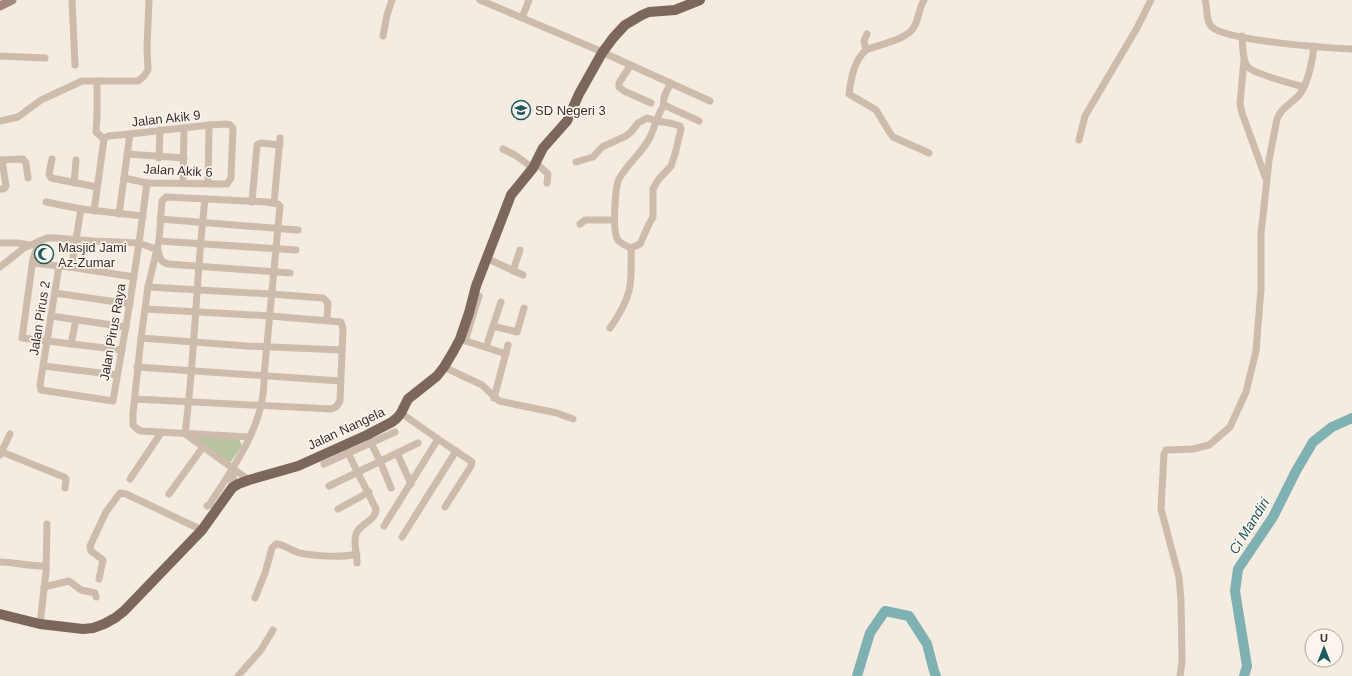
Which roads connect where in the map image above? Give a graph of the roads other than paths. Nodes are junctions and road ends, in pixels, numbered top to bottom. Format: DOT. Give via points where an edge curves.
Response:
graph roads {
  1 [pos="72,0"];
  2 [pos="149,0"];
  3 [pos="392,0"];
  4 [pos="480,0"];
  5 [pos="530,0"];
  6 [pos="700,0"];
  7 [pos="924,0"];
  8 [pos="1150,0"];
  9 [pos="1205,0"];
  10 [pos="522,18"];
  11 [pos="867,34"];
  12 [pos="383,36"];
  13 [pos="1242,36"];
  14 [pos="1314,46"];
  15 [pos="1352,49"];
  16 [pos="866,50"];
  17 [pos="602,53"];
  18 [pos="0,56"];
  19 [pos="45,58"];
  20 [pos="1244,60"];
  21 [pos="75,65"];
  22 [pos="630,66"];
  23 [pos="97,81"];
  24 [pos="671,83"];
  25 [pos="1304,87"];
  26 [pos="710,101"];
  27 [pos="651,103"];
  28 [pos="664,106"];
  29 [pos="657,121"];
  30 [pos="699,121"];
  31 [pos="0,122"];
  32 [pos="209,125"];
  33 [pos="184,128"];
  34 [pos="160,130"];
  35 [pos="130,134"];
  36 [pos="104,139"];
  37 [pos="1078,140"];
  38 [pos="503,149"];
  39 [pos="929,153"];
  40 [pos="127,154"];
  41 [pos="159,158"];
  42 [pos="184,158"];
  43 [pos="52,159"];
  44 [pos="1,160"];
  45 [pos="76,160"];
  46 [pos="576,162"];
  47 [pos="534,165"];
  48 [pos="28,178"];
  49 [pos="124,178"];
  50 [pos="1267,181"];
  51 [pos="230,182"];
  52 [pos="74,183"];
  53 [pos="148,183"];
  54 [pos="183,183"];
  55 [pos="547,183"];
  56 [pos="208,184"];
  57 [pos="97,187"];
  58 [pos="0,189"];
  59 [pos="205,199"];
  60 [pos="46,202"];
  61 [pos="252,202"];
  62 [pos="274,203"];
  63 [pos="81,209"];
  64 [pos="94,211"];
  65 [pos="119,214"];
  66 [pos="143,216"];
  67 [pos="160,219"];
  68 [pos="614,220"];
  69 [pos="202,222"];
  70 [pos="580,224"];
  71 [pos="278,228"];
  72 [pos="298,230"];
  73 [pos="77,239"];
  74 [pos="39,240"];
  75 [pos="159,241"];
  76 [pos="0,243"];
  77 [pos="140,244"];
  78 [pos="201,244"];
  79 [pos="29,245"];
  80 [pos="631,248"];
  81 [pos="156,249"];
  82 [pos="277,249"];
  83 [pos="296,250"];
  84 [pos="520,250"];
  85 [pos="486,258"];
  86 [pos="33,263"];
  87 [pos="59,266"];
  88 [pos="199,266"];
  89 [pos="0,267"];
  90 [pos="70,267"];
  91 [pos="513,271"];
  92 [pos="274,272"];
  93 [pos="290,273"];
  94 [pos="523,275"];
  95 [pos="134,277"];
  96 [pos="148,287"];
  97 [pos="197,289"];
  98 [pos="55,293"];
  99 [pos="271,294"];
  100 [pos="479,296"];
  101 [pos="501,302"];
  102 [pos="130,304"];
  103 [pos="524,308"];
  104 [pos="146,309"];
  105 [pos="196,312"];
  106 [pos="51,316"];
  107 [pos="270,316"];
  108 [pos="76,320"];
  109 [pos="327,320"];
  110 [pos="493,326"];
  111 [pos="126,327"];
  112 [pos="610,328"];
  113 [pos="141,338"];
  114 [pos="463,340"];
  115 [pos="47,341"];
  116 [pos="194,342"];
  117 [pos="71,344"];
  118 [pos="508,345"];
  119 [pos="268,346"];
  120 [pos="486,347"];
  121 [pos="122,350"];
  122 [pos="342,350"];
  123 [pos="506,354"];
  124 [pos="44,366"];
  125 [pos="138,367"];
  126 [pos="444,367"];
  127 [pos="192,371"];
  128 [pos="117,375"];
  129 [pos="264,376"];
  130 [pos="340,381"];
  131 [pos="494,398"];
  132 [pos="135,399"];
  133 [pos="113,401"];
  134 [pos="189,402"];
  135 [pos="262,406"];
  136 [pos="401,413"];
  137 [pos="573,419"];
  138 [pos="395,432"];
  139 [pos="161,433"];
  140 [pos="10,434"];
  141 [pos="186,434"];
  142 [pos="250,437"];
  143 [pos="369,439"];
  144 [pos="438,439"];
  145 [pos="418,443"];
  146 [pos="203,447"];
  147 [pos="347,449"];
  148 [pos="1,451"];
  149 [pos="456,451"];
  150 [pos="397,453"];
  151 [pos="380,461"];
  152 [pos="324,464"];
  153 [pos="234,470"];
  154 [pos="358,472"];
  155 [pos="130,479"];
  156 [pos="249,480"];
  157 [pos="411,484"];
  158 [pos="329,486"];
  159 [pos="65,488"];
  160 [pos="232,488"];
  161 [pos="391,488"];
  162 [pos="369,492"];
  163 [pos="169,494"];
  164 [pos="207,506"];
  165 [pos="445,507"];
  166 [pos="338,509"];
  167 [pos="47,524"];
  168 [pos="384,526"];
  169 [pos="202,530"];
  170 [pos="402,537"];
  171 [pos="357,554"];
  172 [pos="0,562"];
  173 [pos="357,563"];
  174 [pos="46,566"];
  175 [pos="99,579"];
  176 [pos="44,587"];
  177 [pos="96,597"];
  178 [pos="255,598"];
  179 [pos="0,614"];
  180 [pos="40,624"];
  181 [pos="272,630"];
  182 [pos="238,676"];
  183 [pos="1180,676"];
  1 -- 21 [label="street"];
  2 -- 23 [label="street" via="148,71 138,81"];
  3 -- 12 [label="street"];
  4 -- 10 [label="street"];
  5 -- 10 [label="street"];
  6 -- 17 [label="main road, Jalan Nangela" via="675,10 642,15 624,25"];
  7 -- 16 [label="street" via="910,32"];
  8 -- 37 [label="street" via="1137,28 1085,116"];
  9 -- 13 [label="street" via="1211,26 1226,33"];
  10 -- 17 [label="street"];
  11 -- 16 [label="street" via="864,41"];
  13 -- 14 [label="street"];
  13 -- 20 [label="street"];
  14 -- 15 [label="street"];
  14 -- 25 [label="street"];
  16 -- 39 [label="street" via="855,67 849,94 876,110 893,137"];
  17 -- 22 [label="street"];
  17 -- 47 [label="main road, Jalan Nangela" via="567,121 543,148"];
  18 -- 19 [label="street"];
  20 -- 25 [label="street" via="1248,67 1256,72"];
  20 -- 50 [label="street" via="1240,103"];
  22 -- 24 [label="street"];
  22 -- 27 [label="street" via="619,87"];
  23 -- 31 [label="street" via="76,83 41,100 18,117"];
  23 -- 36 [label="street" via="96,132"];
  24 -- 26 [label="street"];
  24 -- 28 [label="street" via="665,95"];
  25 -- 50 [label="street" via="1279,113"];
  28 -- 29 [label="street"];
  28 -- 30 [label="street"];
  29 -- 46 [label="street" via="647,118 638,123 626,136 602,147 593,157"];
  29 -- 68 [label="street" via="649,140 619,180"];
  29 -- 80 [label="street" via="680,126 681,129 671,166 653,189 653,217 640,244"];
  32 -- 33 [label="street, Jalan Akik 9"];
  32 -- 51 [label="street, Jalan Akik 9" via="232,126"];
  32 -- 56 [label="street"];
  33 -- 34 [label="street, Jalan Akik 9"];
  33 -- 42 [label="street"];
  34 -- 35 [label="street, Jalan Akik 9"];
  34 -- 41 [label="street"];
  35 -- 36 [label="street, Jalan Akik 9" via="108,136"];
  35 -- 40 [label="street"];
  36 -- 57 [label="street"];
  38 -- 47 [label="street"];
  40 -- 41 [label="street"];
  40 -- 49 [label="street"];
  41 -- 42 [label="street"];
  42 -- 54 [label="street"];
  43 -- 52 [label="street" via="51,178"];
  44 -- 48 [label="street" via="23,159"];
  44 -- 58 [label="street" via="6,186"];
  45 -- 52 [label="street"];
  47 -- 55 [label="street" via="548,174"];
  47 -- 85 [label="main road, Jalan Nangela" via="511,195"];
  49 -- 53 [label="street, Jalan Akik 6"];
  49 -- 65 [label="street"];
  50 -- 183 [label="street" via="1256,351 1246,392 1230,427 1209,446 1170,449 1164,454 1160,509 1182,600"];
  51 -- 56 [label="street, Jalan Akik 6"];
  52 -- 57 [label="street"];
  53 -- 54 [label="street, Jalan Akik 6"];
  53 -- 66 [label="street, Jalan Pirus Raya"];
  54 -- 56 [label="street, Jalan Akik 6"];
  57 -- 64 [label="street"];
  59 -- 61 [label="street"];
  59 -- 67 [label="street" via="166,196 162,201"];
  59 -- 69 [label="street"];
  60 -- 63 [label="street"];
  61 -- 62 [label="street"];
  61 -- 62 [label="street" via="257,145 280,141"];
  62 -- 71 [label="street" via="280,206"];
  63 -- 64 [label="street"];
  63 -- 73 [label="street"];
  64 -- 65 [label="street"];
  65 -- 66 [label="street"];
  66 -- 77 [label="street, Jalan Pirus Raya"];
  67 -- 69 [label="street"];
  67 -- 75 [label="street"];
  68 -- 70 [label="street" via="585,220"];
  68 -- 80 [label="street" via="616,238"];
  69 -- 71 [label="street"];
  69 -- 78 [label="street"];
  71 -- 72 [label="street"];
  71 -- 82 [label="street"];
  73 -- 74 [label="street"];
  73 -- 77 [label="street"];
  73 -- 90 [label="street"];
  74 -- 79 [label="street"];
  74 -- 86 [label="street"];
  75 -- 78 [label="street"];
  75 -- 81 [label="street"];
  76 -- 79 [label="street"];
  77 -- 81 [label="street"];
  77 -- 95 [label="street, Jalan Pirus Raya"];
  78 -- 82 [label="street"];
  78 -- 88 [label="street"];
  79 -- 89 [label="street"];
  80 -- 112 [label="street" via="632,280 628,298 622,312"];
  81 -- 88 [label="street" via="162,263"];
  81 -- 96 [label="street"];
  82 -- 83 [label="street"];
  82 -- 92 [label="street"];
  84 -- 91 [label="street"];
  85 -- 91 [label="street"];
  85 -- 114 [label="main road, Jalan Nangela"];
  86 -- 87 [label="street"];
  86 -- 115 [label="street" via="22,338"];
  87 -- 90 [label="street, Jalan Pirus 2"];
  87 -- 98 [label="street, Jalan Pirus 2"];
  88 -- 92 [label="street"];
  88 -- 97 [label="street"];
  90 -- 95 [label="street, Jalan Pirus 2"];
  91 -- 94 [label="street"];
  92 -- 93 [label="street"];
  92 -- 99 [label="street"];
  95 -- 102 [label="street, Jalan Pirus Raya"];
  96 -- 97 [label="street"];
  96 -- 104 [label="street"];
  97 -- 99 [label="street"];
  97 -- 105 [label="street"];
  98 -- 102 [label="street"];
  98 -- 106 [label="street, Jalan Pirus 2"];
  99 -- 107 [label="street"];
  99 -- 109 [label="street" via="325,299 328,305"];
  100 -- 114 [label="street"];
  101 -- 110 [label="street"];
  102 -- 111 [label="street, Jalan Pirus Raya"];
  103 -- 110 [label="street" via="517,332"];
  104 -- 105 [label="street"];
  104 -- 113 [label="street"];
  105 -- 107 [label="street"];
  105 -- 116 [label="street"];
  106 -- 108 [label="street"];
  106 -- 115 [label="street, Jalan Pirus 2"];
  107 -- 109 [label="street"];
  107 -- 119 [label="street"];
  108 -- 111 [label="street"];
  108 -- 117 [label="street"];
  109 -- 122 [label="street" via="342,324"];
  110 -- 120 [label="street"];
  111 -- 121 [label="street, Jalan Pirus Raya"];
  113 -- 116 [label="street"];
  113 -- 125 [label="street"];
  114 -- 120 [label="street"];
  114 -- 126 [label="main road, Jalan Nangela"];
  115 -- 117 [label="street"];
  115 -- 124 [label="street, Jalan Pirus 2"];
  116 -- 119 [label="street"];
  116 -- 127 [label="street"];
  117 -- 121 [label="street"];
  118 -- 123 [label="street"];
  119 -- 122 [label="street"];
  119 -- 129 [label="street"];
  120 -- 123 [label="street"];
  121 -- 128 [label="street, Jalan Pirus Raya"];
  122 -- 130 [label="street"];
  123 -- 131 [label="street"];
  124 -- 128 [label="street"];
  124 -- 133 [label="street, Jalan Pirus 2" via="40,386 42,390"];
  125 -- 127 [label="street"];
  125 -- 132 [label="street"];
  126 -- 131 [label="street" via="482,385"];
  126 -- 136 [label="main road, Jalan Nangela" via="408,399"];
  127 -- 129 [label="street"];
  127 -- 134 [label="street"];
  128 -- 133 [label="street, Jalan Pirus Raya"];
  129 -- 130 [label="street"];
  129 -- 135 [label="street"];
  130 -- 135 [label="street" via="340,401 334,409"];
  131 -- 137 [label="street" via="508,404 556,413"];
  132 -- 134 [label="street"];
  132 -- 139 [label="street" via="135,428"];
  134 -- 135 [label="street"];
  134 -- 141 [label="street"];
  135 -- 142 [label="street"];
  136 -- 143 [label="main road, Jalan Nangela"];
  136 -- 144 [label="street"];
  138 -- 143 [label="street"];
  139 -- 141 [label="street"];
  139 -- 155 [label="street"];
  140 -- 148 [label="street"];
  141 -- 142 [label="street"];
  141 -- 146 [label="street"];
  142 -- 153 [label="street"];
  143 -- 147 [label="main road, Jalan Nangela"];
  143 -- 151 [label="street"];
  144 -- 149 [label="street"];
  144 -- 157 [label="street"];
  145 -- 150 [label="street"];
  146 -- 153 [label="street"];
  146 -- 163 [label="street"];
  147 -- 152 [label="street"];
  147 -- 154 [label="street"];
  147 -- 156 [label="main road, Jalan Nangela"];
  148 -- 159 [label="street" via="64,477"];
  149 -- 165 [label="street" via="472,462 472,466"];
  149 -- 170 [label="street"];
  150 -- 151 [label="street"];
  150 -- 157 [label="street"];
  151 -- 154 [label="street"];
  151 -- 161 [label="street"];
  153 -- 156 [label="street"];
  153 -- 160 [label="street"];
  153 -- 164 [label="street"];
  154 -- 158 [label="street"];
  154 -- 162 [label="street"];
  156 -- 160 [label="main road, Jalan Nangela"];
  157 -- 168 [label="street"];
  160 -- 169 [label="main road, Jalan Nangela"];
  162 -- 166 [label="street"];
  162 -- 171 [label="street" via="376,514 357,531"];
  167 -- 174 [label="street"];
  169 -- 175 [label="street" via="120,493 106,512 90,546 91,551 103,560"];
  169 -- 180 [label="main road, Jalan Nangela" via="124,611 110,622 83,629"];
  171 -- 173 [label="street"];
  171 -- 178 [label="street" via="310,555 276,544 272,548"];
  172 -- 174 [label="street"];
  174 -- 176 [label="street"];
  176 -- 177 [label="street" via="69,581 82,590 95,593"];
  176 -- 180 [label="street"];
  179 -- 180 [label="main road, Jalan Nangela"];
  181 -- 182 [label="street" via="261,650"];
}
